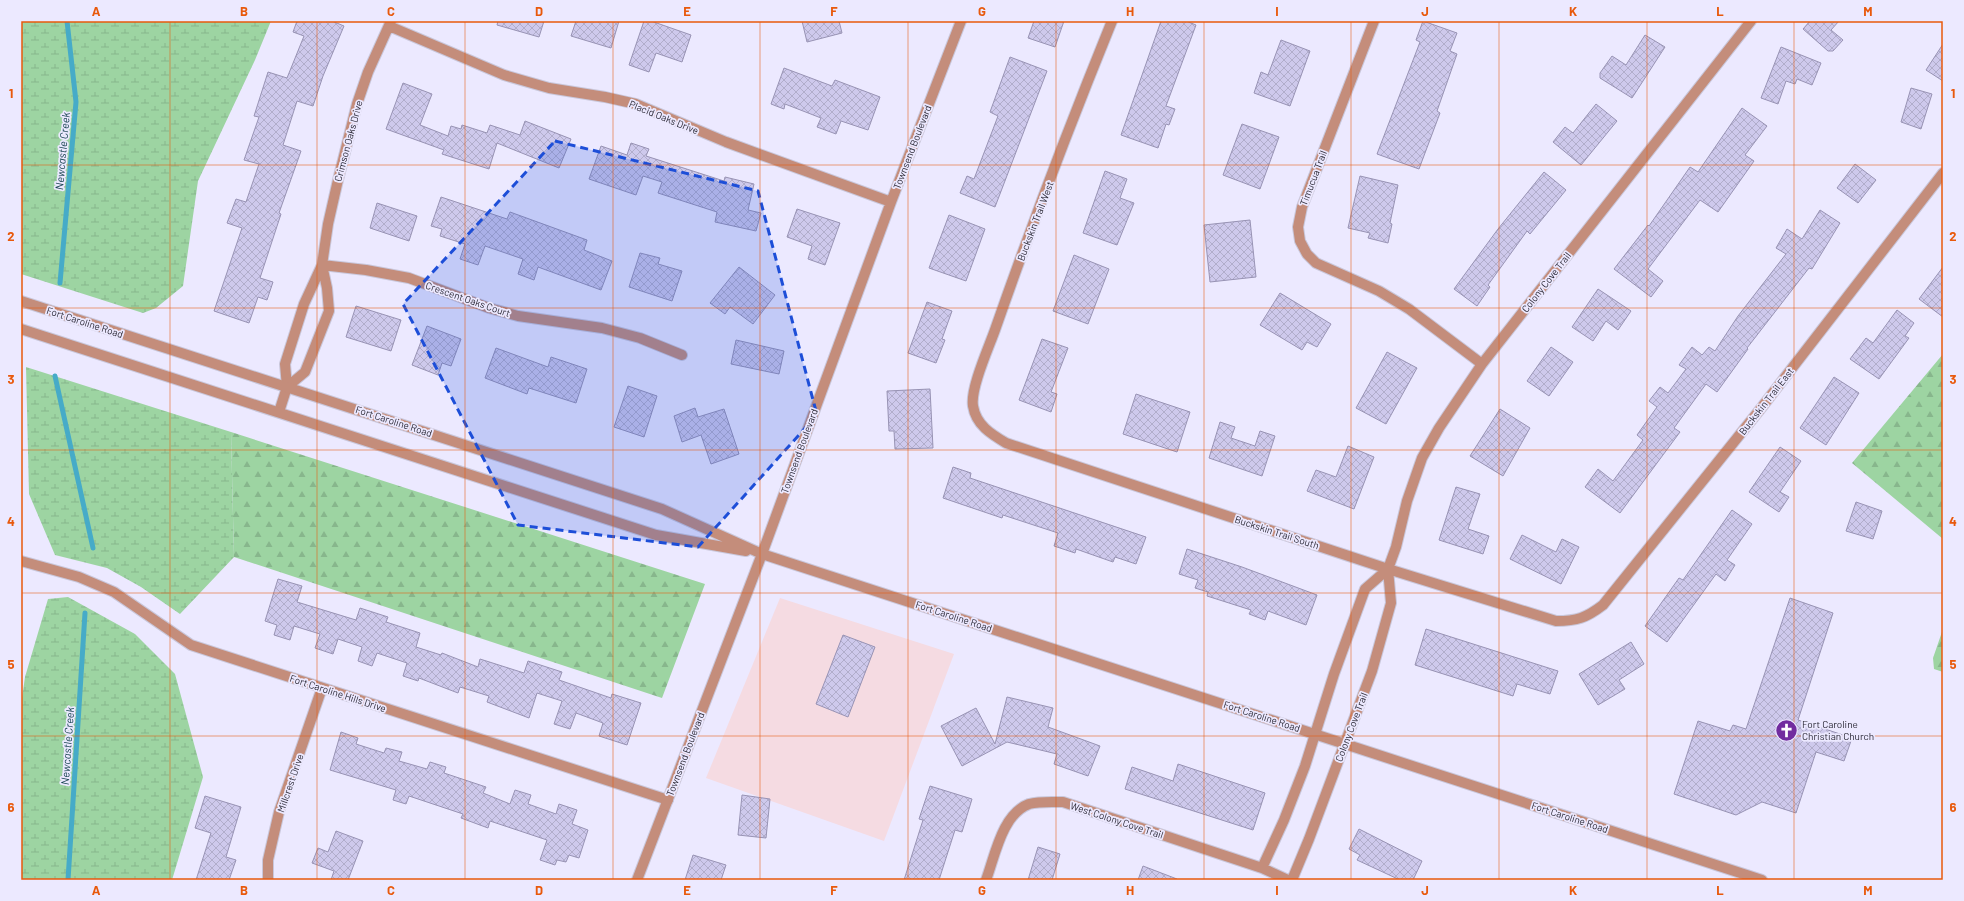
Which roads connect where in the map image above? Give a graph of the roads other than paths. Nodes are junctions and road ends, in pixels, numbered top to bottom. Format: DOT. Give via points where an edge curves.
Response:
graph roads {
  1 [pos="961,21"];
  2 [pos="1112,21"];
  3 [pos="1374,21"];
  4 [pos="1751,21"];
  5 [pos="390,24"];
  6 [pos="1943,173"];
  7 [pos="891,202"];
  8 [pos="322,265"];
  9 [pos="21,301"];
  10 [pos="21,329"];
  11 [pos="682,354"];
  12 [pos="1482,364"];
  13 [pos="287,387"];
  14 [pos="279,412"];
  15 [pos="980,423"];
  16 [pos="762,554"];
  17 [pos="21,561"];
  18 [pos="1388,569"];
  19 [pos="1580,619"];
  20 [pos="322,688"];
  21 [pos="1316,733"];
  22 [pos="1346,743"];
  23 [pos="668,800"];
  24 [pos="1262,868"];
  25 [pos="268,880"];
  26 [pos="637,880"];
  27 [pos="986,880"];
  28 [pos="1288,880"];
  29 [pos="1292,880"];
  30 [pos="1762,880"];
  1 -- 7 [label="street, Townsend Boulevard"];
  2 -- 15 [label="street, Buckskin Trail West" via="1019,260 977,382 973,406"];
  3 -- 12 [label="street, Timucua Trail" via="1302,207 1298,227 1300,241 1316,263 1379,291 1409,309"];
  4 -- 12 [label="street, Colony Cove Trail"];
  5 -- 7 [label="street, Placid Oaks Drive" via="504,75 549,88 636,104 726,142"];
  5 -- 8 [label="street, Crimson Oaks Drive" via="368,72 358,104 331,209"];
  6 -- 19 [label="street, Buckskin Trail East" via="1762,407 1603,605"];
  7 -- 16 [label="street, Townsend Boulevard"];
  8 -- 11 [label="street, Crescent Oaks Court" via="409,278 489,308 518,316 602,328 640,338"];
  8 -- 13 [label="street, Crimson Oaks Drive" via="304,304 285,364"];
  8 -- 13 [label="street, Crimson Oaks Drive" via="329,311 305,372"];
  9 -- 13 [label="street, Fort Caroline Road"];
  10 -- 14 [label="street, Fort Caroline Road"];
  12 -- 18 [label="street, Colony Cove Trail" via="1422,458"];
  13 -- 14 [label="street, Crimson Oaks Drive"];
  13 -- 16 [label="street, Fort Caroline Road" via="662,509"];
  14 -- 16 [label="street, Fort Caroline Road" via="656,535"];
  15 -- 18 [label="street, Buckskin Trail South" via="1006,443"];
  16 -- 21 [label="street, Fort Caroline Road"];
  16 -- 23 [label="street, Townsend Boulevard"];
  17 -- 20 [label="street, Fort Caroline Hills Drive" via="79,577 114,592 191,645"];
  18 -- 19 [label="street, Buckskin Trail South" via="1556,621"];
  18 -- 21 [label="street, Colony Cove Trail" via="1365,589"];
  18 -- 22 [label="street, Colony Cove Trail" via="1391,603 1372,671"];
  20 -- 23 [label="street, Fort Caroline Hills Drive"];
  20 -- 25 [label="street, Millcrest Drive" via="279,812 268,860"];
  21 -- 22 [label="street, Fort Caroline Road"];
  21 -- 24 [label="street, Colony Cove Trail" via="1284,820"];
  22 -- 29 [label="street, Colony Cove Trail"];
  22 -- 30 [label="street, Fort Caroline Road"];
  23 -- 26 [label="street, Townsend Boulevard"];
  24 -- 27 [label="street, West Colony Cove Trail" via="1063,802 1043,802 1029,805 1015,813 1006,825"];
  24 -- 28 [label="street, West Colony Cove Trail"];
}
